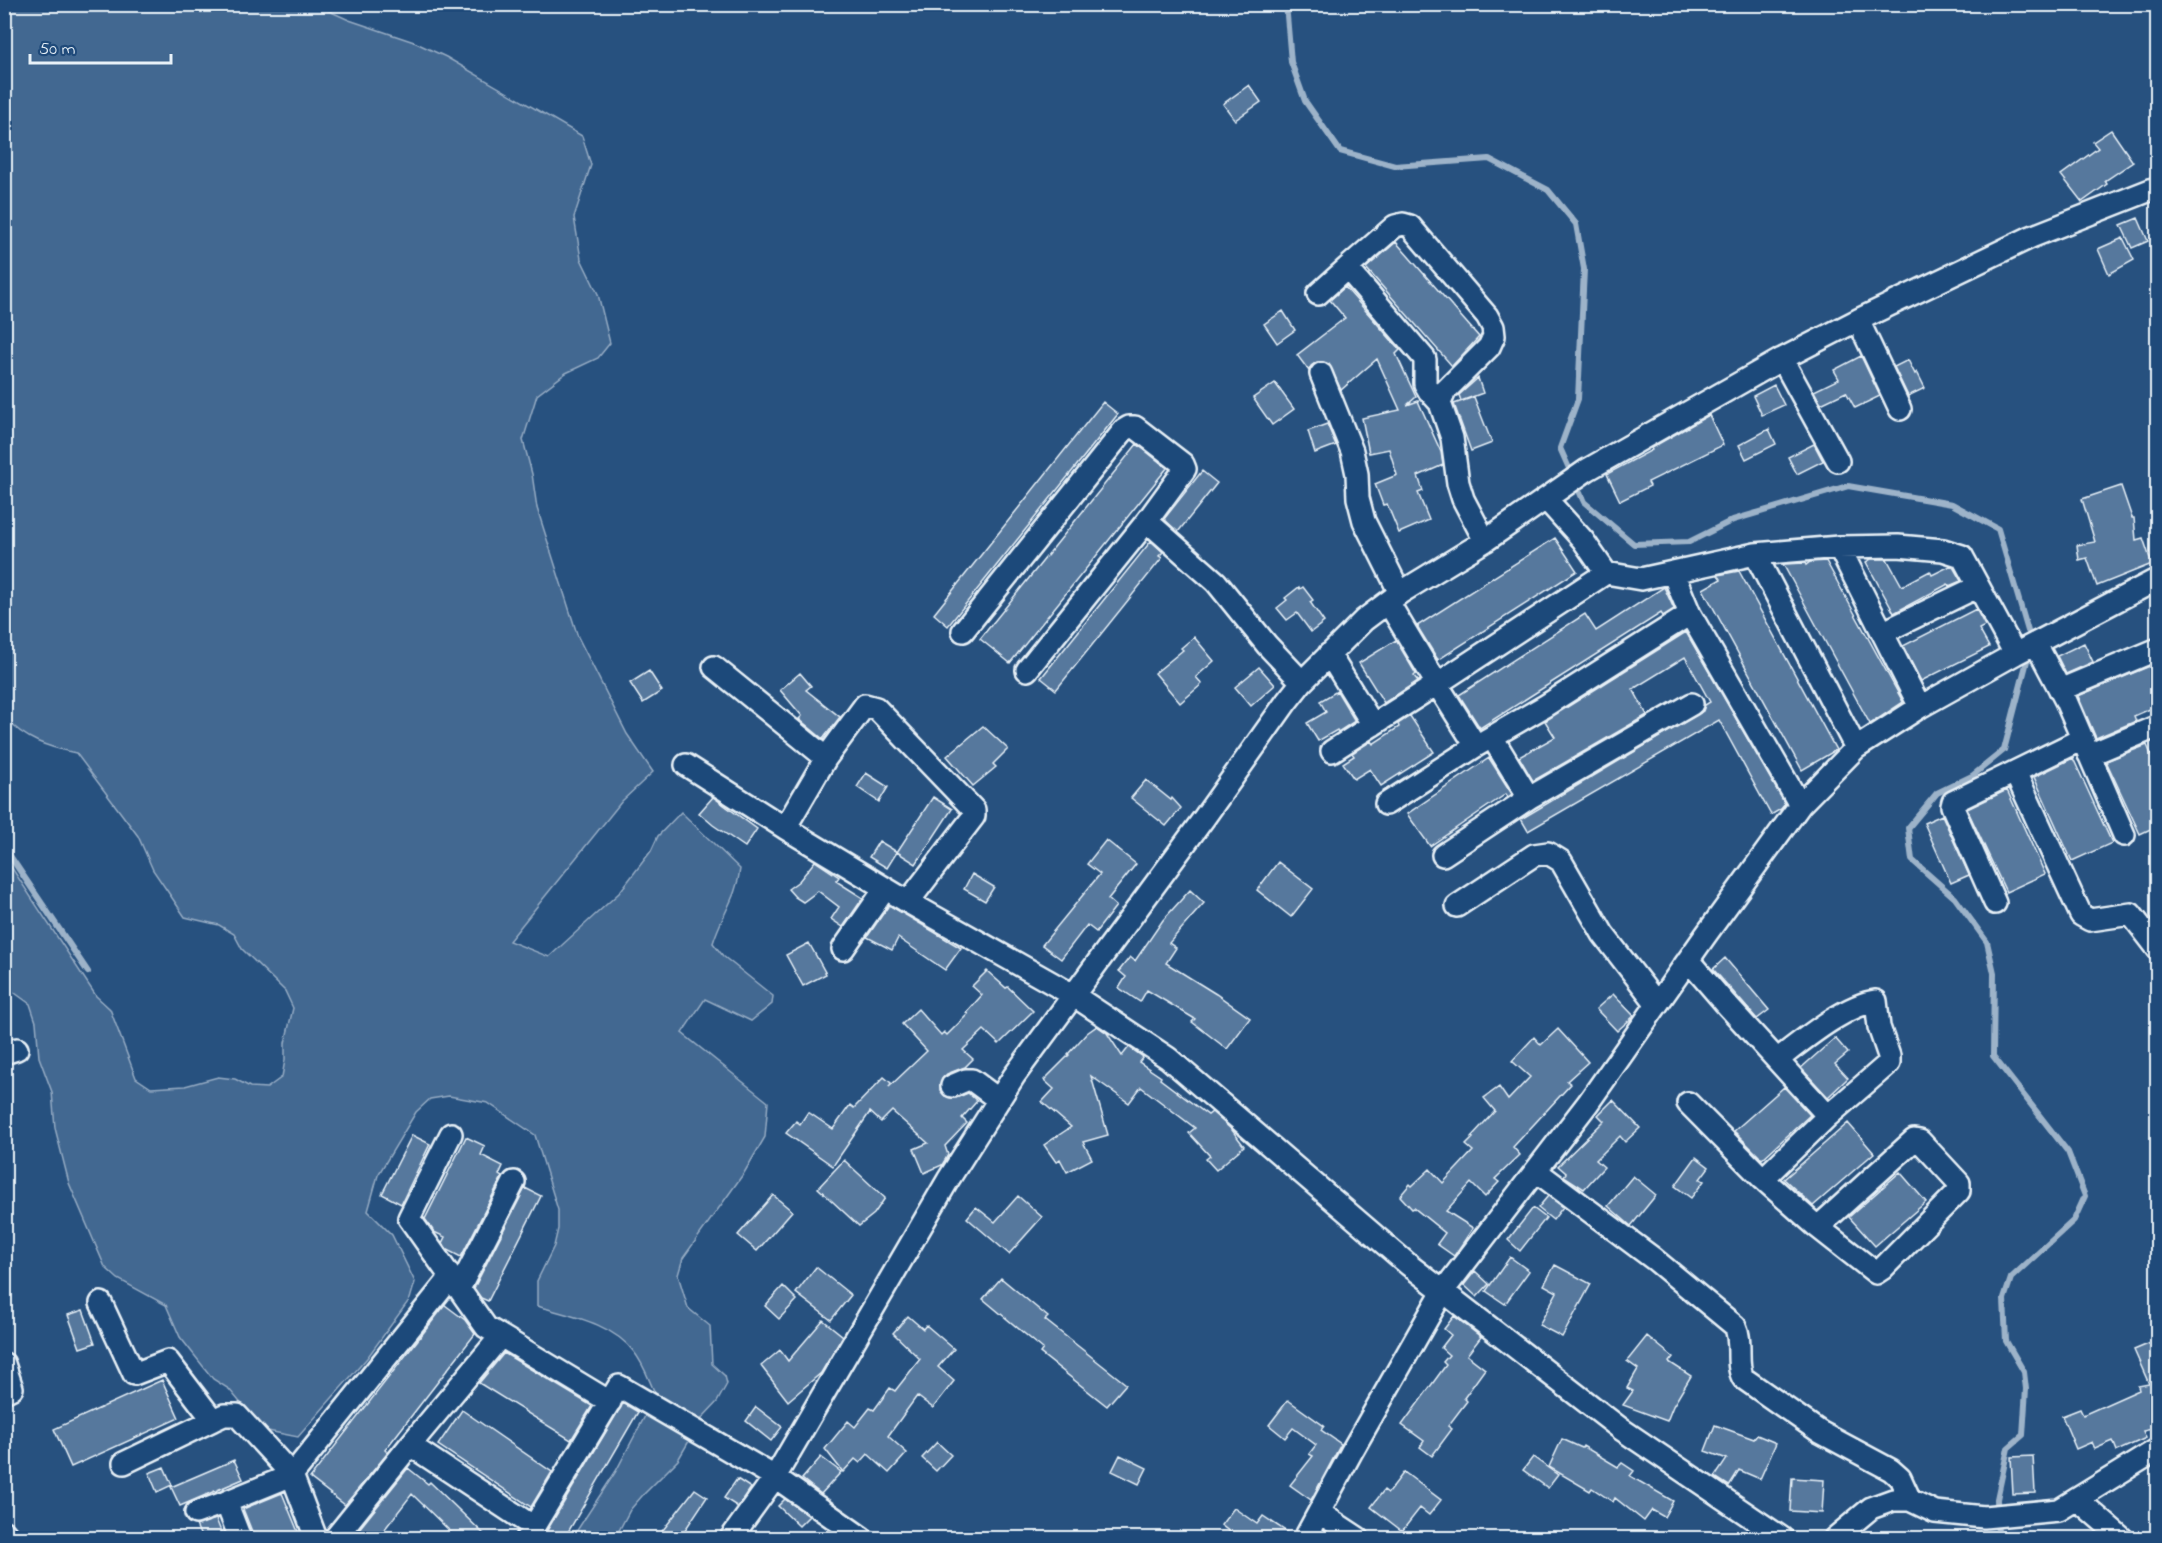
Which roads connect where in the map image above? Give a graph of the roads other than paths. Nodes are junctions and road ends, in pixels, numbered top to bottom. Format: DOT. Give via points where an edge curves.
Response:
graph roads {
  1 [pos="2157,187"];
  2 [pos="1347,268"];
  3 [pos="1318,294"];
  4 [pos="1858,320"];
  5 [pos="1782,359"];
  6 [pos="1321,374"];
  7 [pos="1442,397"];
  8 [pos="1900,409"];
  9 [pos="1838,461"];
  10 [pos="1553,493"];
  11 [pos="1147,521"];
  12 [pos="1485,541"];
  13 [pos="1839,547"];
  14 [pos="1755,554"];
  15 [pos="1606,573"];
  16 [pos="1673,573"];
  17 [pos="2157,579"];
  18 [pos="1977,587"];
  19 [pos="1394,597"];
  20 [pos="1690,614"];
  21 [pos="963,631"];
  22 [pos="1884,633"];
  23 [pos="2036,644"];
  24 [pos="2157,649"];
  25 [pos="1329,654"];
  26 [pos="2015,654"];
  27 [pos="714,667"];
  28 [pos="1027,670"];
  29 [pos="1302,682"];
  30 [pos="1437,684"];
  31 [pos="2060,690"];
  32 [pos="1692,704"];
  33 [pos="1920,707"];
  34 [pos="1373,724"];
  35 [pos="2157,729"];
  36 [pos="1484,741"];
  37 [pos="2085,747"];
  38 [pos="1856,748"];
  39 [pos="1332,751"];
  40 [pos="826,758"];
  41 [pos="686,765"];
  42 [pos="2015,772"];
  43 [pos="1529,798"];
  44 [pos="1386,804"];
  45 [pos="1800,805"];
  46 [pos="785,828"];
  47 [pos="2124,835"];
  48 [pos="1443,855"];
  49 [pos="885,889"];
  50 [pos="908,902"];
  51 [pos="1995,903"];
  52 [pos="1457,906"];
  53 [pos="843,949"];
  54 [pos="2157,949"];
  55 [pos="1688,960"];
  56 [pos="1074,995"];
  57 [pos="1657,1004"];
  58 [pos="1777,1060"];
  59 [pos="952,1086"];
  60 [pos="999,1100"];
  61 [pos="1688,1103"];
  62 [pos="1828,1116"];
  63 [pos="451,1134"];
  64 [pos="1536,1171"];
  65 [pos="1763,1179"];
  66 [pos="514,1182"];
  67 [pos="1818,1227"];
  68 [pos="455,1283"];
  69 [pos="1443,1291"];
  70 [pos="101,1303"];
  71 [pos="501,1336"];
  72 [pos="4,1364"];
  73 [pos="4,1392"];
  74 [pos="609,1402"];
  75 [pos="213,1420"];
  76 [pos="410,1445"];
  77 [pos="2157,1449"];
  78 [pos="124,1463"];
  79 [pos="292,1475"];
  80 [pos="775,1477"];
  81 [pos="1910,1500"];
  82 [pos="2078,1500"];
  83 [pos="226,1502"];
  84 [pos="196,1513"];
  85 [pos="1320,1513"];
  86 [pos="4,1532"];
  87 [pos="530,1533"];
  88 [pos="9,1539"];
  89 [pos="240,1539"];
  90 [pos="316,1539"];
  91 [pos="335,1539"];
  92 [pos="731,1539"];
  93 [pos="862,1539"];
  94 [pos="1305,1539"];
  95 [pos="1358,1539"];
  96 [pos="1782,1539"];
  97 [pos="1835,1539"];
  98 [pos="2122,1539"];
  1 -- 4 [label="street" via="2031,237"];
  2 -- 3 [label="street"];
  2 -- 7 [label="street" via="1437,370 1443,380"];
  2 -- 7 [label="street" via="1395,226 1410,226 1487,316 1494,336 1489,347"];
  4 -- 5 [label="street"];
  4 -- 8 [label="street"];
  5 -- 9 [label="street"];
  5 -- 10 [label="street"];
  6 -- 19 [label="street" via="1352,451 1364,521"];
  7 -- 12 [label="street" via="1463,500"];
  10 -- 12 [label="street"];
  10 -- 15 [label="street"];
  11 -- 21 [label="street" via="1185,469 1135,427 1129,427"];
  11 -- 28 [label="street"];
  11 -- 29 [label="street" via="1216,582"];
  12 -- 19 [label="street"];
  13 -- 14 [label="street"];
  13 -- 18 [label="street" via="1943,550 1962,556"];
  13 -- 22 [label="street"];
  14 -- 16 [label="street"];
  14 -- 38 [label="street"];
  15 -- 16 [label="street" via="1641,579"];
  15 -- 30 [label="street"];
  16 -- 20 [label="street"];
  17 -- 23 [label="street"];
  18 -- 22 [label="street"];
  18 -- 26 [label="street"];
  19 -- 25 [label="street"];
  19 -- 30 [label="street"];
  20 -- 36 [label="street"];
  20 -- 45 [label="street"];
  22 -- 33 [label="street"];
  23 -- 26 [label="street"];
  23 -- 31 [label="street"];
  24 -- 31 [label="street"];
  25 -- 29 [label="street"];
  25 -- 34 [label="street"];
  26 -- 33 [label="street"];
  27 -- 40 [label="street"];
  29 -- 56 [label="street"];
  30 -- 34 [label="street"];
  30 -- 36 [label="street"];
  31 -- 37 [label="street"];
  32 -- 43 [label="street"];
  33 -- 38 [label="street"];
  34 -- 39 [label="street"];
  35 -- 37 [label="street"];
  36 -- 43 [label="street"];
  36 -- 44 [label="street"];
  37 -- 42 [label="street"];
  37 -- 47 [label="street"];
  38 -- 45 [label="street"];
  40 -- 46 [label="street"];
  40 -- 50 [label="street" via="861,707 870,705 974,810 974,816"];
  41 -- 46 [label="street"];
  42 -- 51 [label="street" via="1952,803"];
  42 -- 54 [label="street" via="2081,915 2090,920 2131,914"];
  43 -- 48 [label="street"];
  45 -- 55 [label="street"];
  46 -- 49 [label="street"];
  49 -- 50 [label="street"];
  49 -- 53 [label="street"];
  50 -- 56 [label="street"];
  52 -- 57 [label="street" via="1534,855 1548,853 1561,861 1603,934"];
  55 -- 57 [label="street"];
  55 -- 58 [label="street"];
  56 -- 60 [label="street"];
  56 -- 69 [label="street" via="1168,1058"];
  57 -- 64 [label="street"];
  58 -- 62 [label="street"];
  58 -- 62 [label="street" via="1819,1027 1876,1000 1889,1064"];
  59 -- 60 [label="street" via="972,1080"];
  60 -- 80 [label="street"];
  61 -- 65 [label="street"];
  62 -- 65 [label="street"];
  63 -- 68 [label="street" via="408,1218"];
  64 -- 69 [label="street"];
  64 -- 81 [label="street" via="1654,1259 1735,1326 1743,1378 1820,1432 1891,1470 1900,1478"];
  65 -- 67 [label="street"];
  66 -- 68 [label="street"];
  67 -- 67 [label="street" via="1876,1273 1959,1191 1959,1183 1920,1141 1914,1140"];
  68 -- 71 [label="street" via="486,1327"];
  68 -- 79 [label="street"];
  69 -- 85 [label="street"];
  69 -- 96 [label="street" via="1621,1429"];
  70 -- 75 [label="street" via="134,1374 168,1361"];
  71 -- 74 [label="street"];
  71 -- 76 [label="street"];
  72 -- 73 [label="street" via="12,1388"];
  74 -- 80 [label="street" via="619,1386"];
  74 -- 87 [label="street"];
  75 -- 78 [label="street"];
  75 -- 79 [label="street" via="237,1415"];
  76 -- 87 [label="street"];
  76 -- 91 [label="street"];
  77 -- 82 [label="street"];
  79 -- 83 [label="street"];
  79 -- 90 [label="street"];
  80 -- 92 [label="street"];
  80 -- 93 [label="street"];
  81 -- 82 [label="street" via="1935,1512 1984,1517 2059,1510"];
  81 -- 97 [label="street" via="1893,1500 1872,1508"];
  82 -- 98 [label="street"];
  83 -- 84 [label="street"];
  83 -- 89 [label="street"];
  85 -- 94 [label="street"];
  85 -- 95 [label="street"];
  86 -- 88 [label="street"];
}
